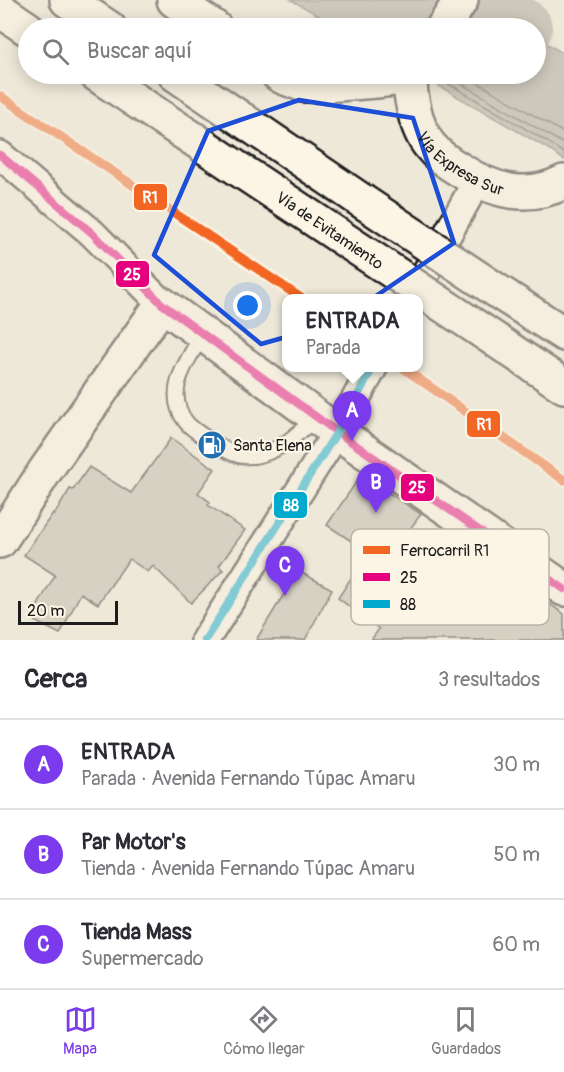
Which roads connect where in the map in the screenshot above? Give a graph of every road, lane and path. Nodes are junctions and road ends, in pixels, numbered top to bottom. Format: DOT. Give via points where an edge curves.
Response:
graph roads {
  1 [pos="67,0"];
  2 [pos="174,0"];
  3 [pos="461,0"];
  4 [pos="0,9"];
  5 [pos="94,18"];
  6 [pos="200,18"];
  7 [pos="449,18"];
  8 [pos="18,21"];
  9 [pos="111,84"];
  10 [pos="190,84"];
  11 [pos="301,84"];
  12 [pos="338,84"];
  13 [pos="412,84"];
  14 [pos="0,155"];
  15 [pos="477,181"];
  16 [pos="564,182"];
  17 [pos="414,294"];
  18 [pos="162,304"];
  19 [pos="203,334"];
  20 [pos="564,334"];
  21 [pos="370,372"];
  22 [pos="564,386"];
  23 [pos="327,425"];
  24 [pos="477,529"];
  25 [pos="0,541"];
  26 [pos="549,579"];
  27 [pos="564,589"];
  28 [pos="205,640"];
  1 -- 5 [label="main road"];
  2 -- 6 [label="main road"];
  3 -- 7 [label="main road"];
  4 -- 8 [label="main road"];
  9 -- 22 [label="main road, Vía de Evitamiento, bridge"];
  10 -- 20 [label="main road, bridge"];
  11 -- 12 [label="main road"];
  13 -- 15 [label="main road, Vía Expresa Sur" via="416,116 430,146"];
  14 -- 18 [label="street" via="92,233"];
  15 -- 16 [label="main road, Vía Expresa Sur" via="502,190 536,192"];
  15 -- 17 [label="street"];
  18 -- 19 [label="main road"];
  18 -- 25 [label="main road"];
  19 -- 23 [label="main road"];
  19 -- 23 [label="lane" via="182,370 177,390 177,408 188,424 233,455 249,457 278,449"];
  21 -- 23 [label="street"];
  23 -- 24 [label="main road"];
  23 -- 28 [label="street"];
  26 -- 27 [label="main road"];
}
